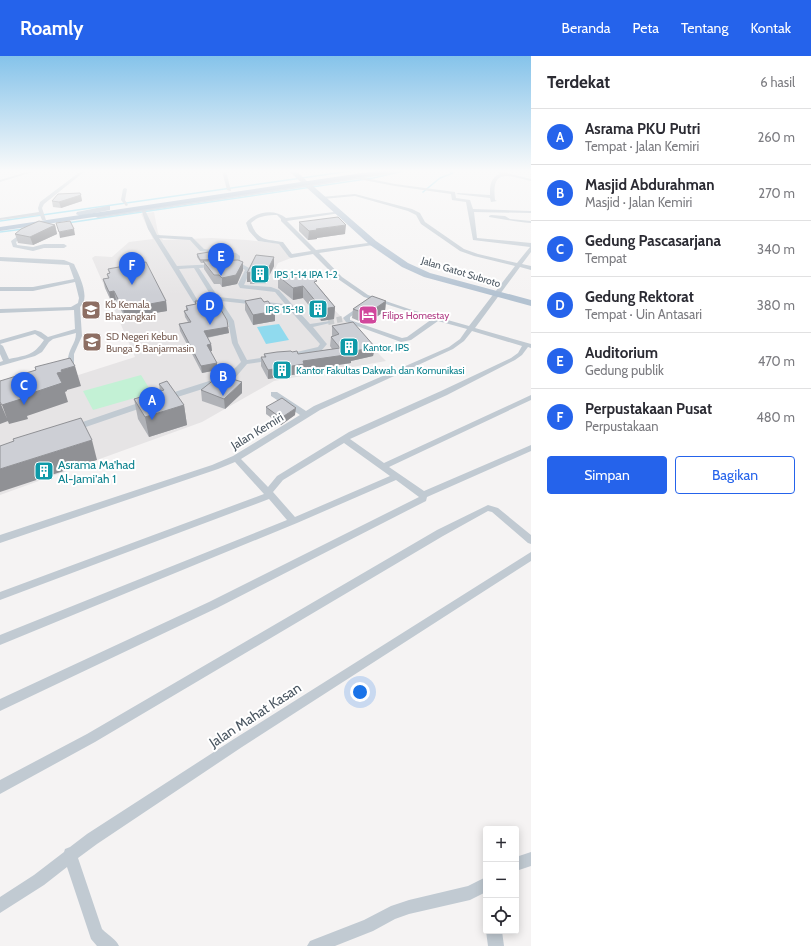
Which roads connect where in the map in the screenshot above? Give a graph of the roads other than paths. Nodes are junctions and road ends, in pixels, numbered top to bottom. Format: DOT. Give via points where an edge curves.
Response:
graph roads {
  1 [pos="144,212"];
  2 [pos="340,212"];
  3 [pos="94,213"];
  4 [pos="95,213"];
  5 [pos="98,213"];
  6 [pos="98,213"];
  7 [pos="135,213"];
  8 [pos="336,213"];
  9 [pos="415,213"];
  10 [pos="471,213"];
  11 [pos="477,213"];
  12 [pos="42,215"];
  13 [pos="80,216"];
  14 [pos="0,219"];
  15 [pos="284,220"];
  16 [pos="531,222"];
  17 [pos="0,225"];
  18 [pos="27,227"];
  19 [pos="0,229"];
  20 [pos="155,236"];
  21 [pos="373,243"];
  22 [pos="64,246"];
  23 [pos="531,246"];
  24 [pos="315,253"];
  25 [pos="0,259"];
  26 [pos="237,265"];
  27 [pos="518,265"];
  28 [pos="196,267"];
  29 [pos="175,268"];
  30 [pos="531,268"];
  31 [pos="77,280"];
  32 [pos="0,289"];
  33 [pos="497,295"];
  34 [pos="375,299"];
  35 [pos="217,301"];
  36 [pos="531,303"];
  37 [pos="292,306"];
  38 [pos="77,307"];
  39 [pos="0,311"];
  40 [pos="437,319"];
  41 [pos="328,322"];
  42 [pos="309,326"];
  43 [pos="470,329"];
  44 [pos="79,330"];
  45 [pos="48,340"];
  46 [pos="0,342"];
  47 [pos="0,346"];
  48 [pos="529,346"];
  49 [pos="245,362"];
  50 [pos="4,363"];
  51 [pos="60,369"];
  52 [pos="274,394"];
  53 [pos="531,397"];
  54 [pos="306,415"];
  55 [pos="64,431"];
  56 [pos="344,439"];
  57 [pos="531,448"];
  58 [pos="236,458"];
  59 [pos="382,466"];
  60 [pos="398,476"];
  61 [pos="269,493"];
  62 [pos="423,495"];
  63 [pos="294,521"];
  64 [pos="0,539"];
  65 [pos="531,540"];
  66 [pos="531,556"];
  67 [pos="0,596"];
  68 [pos="0,640"];
  69 [pos="0,705"];
  70 [pos="0,788"];
  71 [pos="70,854"];
  72 [pos="531,859"];
  73 [pos="519,863"];
  74 [pos="483,889"];
  75 [pos="0,906"];
  76 [pos="494,934"];
  77 [pos="110,946"];
  78 [pos="314,946"];
  79 [pos="496,946"];
  1 -- 20 [label="street"];
  2 -- 21 [label="main road, Jalan Gatot Subroto"];
  3 -- 13 [label="main road"];
  4 -- 5 [label="highway"];
  4 -- 6 [label="highway"];
  4 -- 13 [label="highway"];
  7 -- 13 [label="main road"];
  8 -- 15 [label="street"];
  9 -- 27 [label="street" via="423,223 462,250"];
  10 -- 11 [label="street"];
  10 -- 16 [label="street"];
  10 -- 23 [label="street" via="475,238"];
  12 -- 13 [label="highway"];
  12 -- 14 [label="street"];
  12 -- 17 [label="highway"];
  13 -- 18 [label="highway"];
  15 -- 24 [label="street"];
  15 -- 24 [label="street" via="275,214 254,217 248,223 260,240 281,243 292,256"];
  18 -- 19 [label="highway"];
  18 -- 22 [label="street" via="13,242 16,246 33,249"];
  20 -- 26 [label="street" via="192,239 202,250 234,254 237,256"];
  20 -- 29 [label="street"];
  21 -- 24 [label="street"];
  21 -- 33 [label="main road, Jalan Gatot Subroto" via="397,261 420,272"];
  23 -- 27 [label="street, Jalan Kemiri"];
  24 -- 34 [label="street" via="344,282"];
  25 -- 31 [label="street" via="68,263 72,266"];
  26 -- 28 [label="street"];
  26 -- 37 [label="street" via="248,269 241,284 242,288 274,290"];
  27 -- 30 [label="street"];
  27 -- 33 [label="street, Jalan Kemiri"];
  28 -- 29 [label="street"];
  28 -- 35 [label="street"];
  29 -- 35 [label="street" via="197,304"];
  31 -- 32 [label="street" via="33,289"];
  31 -- 38 [label="street" via="82,300"];
  33 -- 36 [label="main road, Jalan Gatot Subroto"];
  33 -- 43 [label="street, Jalan Kemiri"];
  34 -- 40 [label="street"];
  34 -- 40 [label="street" via="344,318 403,341"];
  35 -- 37 [label="street"];
  35 -- 49 [label="street" via="232,321 235,343"];
  37 -- 42 [label="street"];
  38 -- 39 [label="street" via="69,310"];
  38 -- 44 [label="street"];
  40 -- 43 [label="street"];
  41 -- 42 [label="street"];
  42 -- 49 [label="street" via="323,343 320,349"];
  43 -- 48 [label="street"];
  43 -- 54 [label="street, Jalan Kemiri" via="462,340 451,348 353,391"];
  44 -- 45 [label="street"];
  44 -- 51 [label="street" via="78,341 70,358 72,364"];
  45 -- 46 [label="street" via="35,332"];
  45 -- 50 [label="street" via="37,353"];
  47 -- 50 [label="street"];
  48 -- 56 [label="street" via="513,359"];
  49 -- 55 [label="street" via="232,376"];
  52 -- 54 [label="street"];
  53 -- 59 [label="street"];
  54 -- 58 [label="street, Jalan Kemiri"];
  56 -- 59 [label="street"];
  56 -- 61 [label="street" via="280,478"];
  57 -- 62 [label="street"];
  58 -- 61 [label="street"];
  58 -- 64 [label="street, Jalan Kemiri" via="206,471"];
  59 -- 60 [label="street"];
  60 -- 62 [label="street"];
  60 -- 63 [label="street"];
  61 -- 63 [label="street"];
  61 -- 67 [label="street"];
  62 -- 69 [label="street" via="423,498 384,519 135,643"];
  63 -- 68 [label="street"];
  65 -- 70 [label="street" via="495,510 485,509 91,738"];
  66 -- 71 [label="street, Jalan Mahat Kasan" via="238,743"];
  71 -- 75 [label="street, Jalan Mahat Kasan" via="39,880"];
  71 -- 77 [label="street" via="96,934"];
  72 -- 73 [label="street"];
  74 -- 78 [label="street" via="391,913 368,926"];
  76 -- 79 [label="street"];
}
